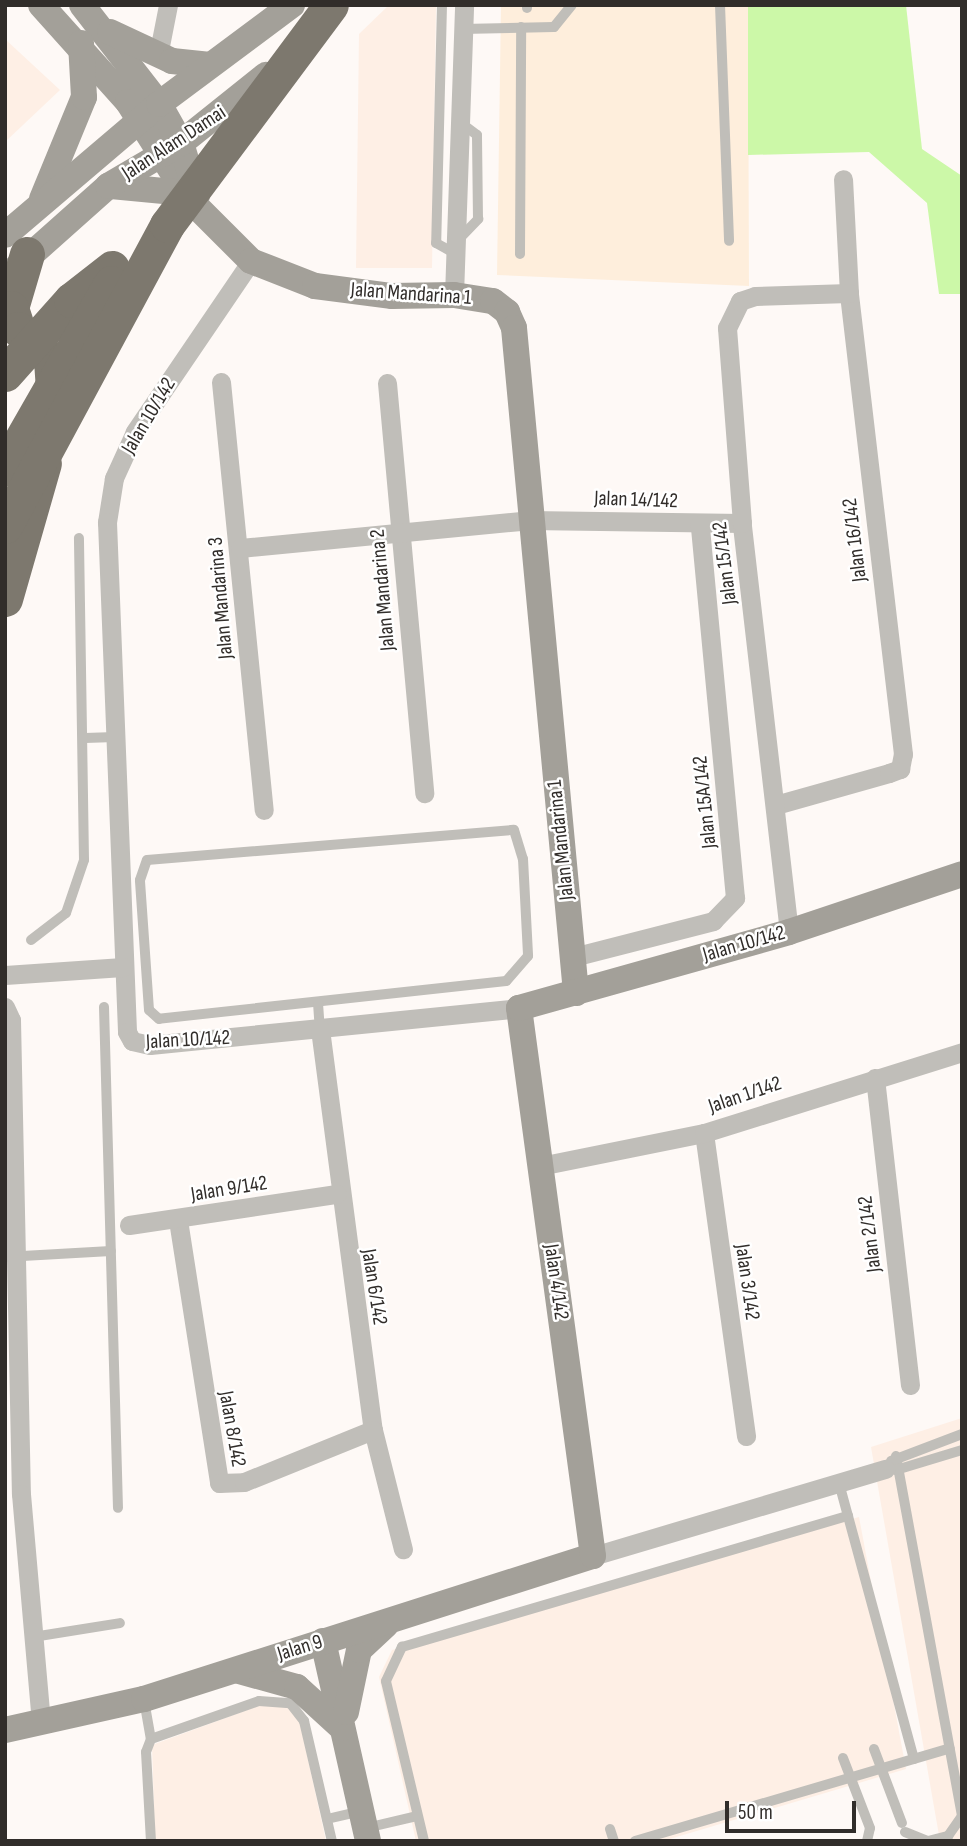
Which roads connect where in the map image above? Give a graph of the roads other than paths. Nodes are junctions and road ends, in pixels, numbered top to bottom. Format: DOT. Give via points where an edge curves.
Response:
graph roads {
  1 [pos="41,5"];
  2 [pos="82,5"];
  3 [pos="168,5"];
  4 [pos="292,5"];
  5 [pos="318,5"];
  6 [pos="331,5"];
  7 [pos="342,5"];
  8 [pos="442,5"];
  9 [pos="464,5"];
  10 [pos="572,5"];
  11 [pos="720,5"];
  12 [pos="521,27"];
  13 [pos="461,29"];
  14 [pos="90,34"];
  15 [pos="158,56"];
  16 [pos="208,65"];
  17 [pos="226,110"];
  18 [pos="150,112"];
  19 [pos="171,148"];
  20 [pos="843,179"];
  21 [pos="108,186"];
  22 [pos="186,193"];
  23 [pos="39,206"];
  24 [pos="207,219"];
  25 [pos="167,225"];
  26 [pos="729,241"];
  27 [pos="453,248"];
  28 [pos="520,254"];
  29 [pos="13,256"];
  30 [pos="251,261"];
  31 [pos="849,293"];
  32 [pos="454,295"];
  33 [pos="5,374"];
  34 [pos="221,382"];
  35 [pos="387,383"];
  36 [pos="5,468"];
  37 [pos="529,520"];
  38 [pos="742,523"];
  39 [pos="700,525"];
  40 [pos="5,526"];
  41 [pos="400,531"];
  42 [pos="79,538"];
  43 [pos="240,548"];
  44 [pos="5,599"];
  45 [pos="115,737"];
  46 [pos="85,738"];
  47 [pos="424,793"];
  48 [pos="779,804"];
  49 [pos="264,810"];
  50 [pos="962,874"];
  51 [pos="789,932"];
  52 [pos="31,940"];
  53 [pos="573,957"];
  54 [pos="123,967"];
  55 [pos="5,975"];
  56 [pos="576,993"];
  57 [pos="318,1003"];
  58 [pos="104,1007"];
  59 [pos="519,1008"];
  60 [pos="8,1014"];
  61 [pos="320,1029"];
  62 [pos="962,1052"];
  63 [pos="875,1078"];
  64 [pos="704,1133"];
  65 [pos="540,1166"];
  66 [pos="337,1194"];
  67 [pos="178,1220"];
  68 [pos="129,1225"];
  69 [pos="111,1251"];
  70 [pos="9,1256"];
  71 [pos="910,1385"];
  72 [pos="373,1430"];
  73 [pos="962,1434"];
  74 [pos="746,1436"];
  75 [pos="962,1450"];
  76 [pos="894,1465"];
  77 [pos="839,1483"];
  78 [pos="13,1494"];
  79 [pos="118,1508"];
  80 [pos="848,1516"];
  81 [pos="403,1549"];
  82 [pos="593,1556"];
  83 [pos="397,1618"];
  84 [pos="120,1623"];
  85 [pos="32,1637"];
  86 [pos="323,1641"];
  87 [pos="230,1670"];
  88 [pos="144,1699"];
  89 [pos="41,1723"];
  90 [pos="5,1730"];
  91 [pos="343,1730"];
  92 [pos="151,1739"];
  93 [pos="950,1748"];
  94 [pos="874,1749"];
  95 [pos="843,1758"];
  96 [pos="914,1759"];
  97 [pos="417,1816"];
  98 [pos="962,1816"];
  99 [pos="327,1819"];
  100 [pos="365,1827"];
  101 [pos="610,1829"];
  102 [pos="905,1832"];
  103 [pos="151,1841"];
  104 [pos="332,1841"];
  105 [pos="424,1841"];
  106 [pos="614,1841"];
  107 [pos="635,1841"];
  108 [pos="867,1841"];
  109 [pos="927,1841"];
  1 -- 14 [label="street"];
  2 -- 14 [label="street"];
  3 -- 15 [label="street"];
  4 -- 16 [label="street, Jalan Alam Damai"];
  5 -- 36 [label="highway, bridge" via="151,216"];
  6 -- 25 [label="highway, bridge"];
  7 -- 17 [label="street, Jalan Alam Damai"];
  8 -- 27 [label="lane" via="436,243"];
  9 -- 13 [label="street"];
  10 -- 12 [label="lane" via="554,27"];
  11 -- 26 [label="lane"];
  12 -- 13 [label="lane"];
  12 -- 28 [label="lane"];
  13 -- 27 [label="street"];
  14 -- 15 [label="street"];
  14 -- 18 [label="street"];
  14 -- 23 [label="street" via="84,97"];
  15 -- 16 [label="street"];
  16 -- 18 [label="street, Jalan Alam Damai"];
  17 -- 19 [label="street, Jalan Alam Damai"];
  17 -- 24 [label="street" via="205,190"];
  18 -- 19 [label="street"];
  18 -- 23 [label="street, Jalan Alam Damai"];
  19 -- 21 [label="street, Jalan Alam Damai"];
  19 -- 22 [label="street, Jalan Mandarina 1"];
  19 -- 24 [label="street, Jalan Mandarina 1"];
  20 -- 31 [label="street, Jalan 16/142"];
  21 -- 22 [label="street" via="142,184"];
  21 -- 29 [label="street, Jalan Alam Damai"];
  22 -- 24 [label="street, Jalan Mandarina 1"];
  23 -- 29 [label="street, Jalan Alam Damai"];
  24 -- 30 [label="street, Jalan Mandarina 1"];
  25 -- 33 [label="highway, bridge" via="71,300"];
  25 -- 40 [label="highway, bridge"];
  27 -- 32 [label="street"];
  29 -- 44 [label="highway" via="11,308 18,329 51,360 55,396 36,500"];
  30 -- 32 [label="street, Jalan Mandarina 1" via="315,286 392,296"];
  30 -- 45 [label="street, Jalan 10/142" via="135,432 114,478 107,522"];
  31 -- 38 [label="street, Jalan 15/142" via="755,296 732,310 727,328"];
  31 -- 48 [label="street, Jalan 16/142" via="903,754 900,769 889,774"];
  32 -- 37 [label="street, Jalan Mandarina 1" via="493,301 514,328"];
  34 -- 43 [label="street, Jalan Mandarina 3"];
  35 -- 41 [label="street, Jalan Mandarina 2"];
  37 -- 39 [label="street, Jalan 14/142"];
  37 -- 41 [label="street"];
  37 -- 53 [label="street, Jalan Mandarina 1"];
  38 -- 39 [label="street, Jalan 14/142"];
  38 -- 48 [label="street, Jalan 15/142"];
  39 -- 53 [label="street, Jalan 15A/142" via="735,898 713,921"];
  41 -- 43 [label="street"];
  41 -- 47 [label="street, Jalan Mandarina 2"];
  42 -- 46 [label="lane"];
  43 -- 49 [label="street, Jalan Mandarina 3"];
  45 -- 46 [label="lane"];
  45 -- 54 [label="street, Jalan 10/142"];
  46 -- 52 [label="lane" via="84,860 66,913"];
  48 -- 51 [label="street, Jalan 15/142"];
  50 -- 51 [label="street, Jalan 10/142"];
  51 -- 56 [label="street, Jalan 10/142"];
  53 -- 56 [label="street, Jalan Mandarina 1"];
  54 -- 55 [label="street"];
  54 -- 61 [label="street, Jalan 10/142" via="127,1032 139,1044"];
  56 -- 59 [label="street, Jalan 10/142"];
  57 -- 57 [label="lane" via="159,1019 146,997 140,880 147,860 514,830 523,859 528,956 506,981"];
  57 -- 61 [label="lane"];
  58 -- 69 [label="lane"];
  59 -- 61 [label="street, Jalan 10/142"];
  59 -- 65 [label="street, Jalan 4/142"];
  60 -- 70 [label="street"];
  61 -- 66 [label="street, Jalan 6/142"];
  62 -- 63 [label="street, Jalan 1/142"];
  63 -- 64 [label="street, Jalan 1/142"];
  63 -- 71 [label="street, Jalan 2/142"];
  64 -- 65 [label="street, Jalan 1/142"];
  64 -- 74 [label="street, Jalan 3/142"];
  65 -- 82 [label="street, Jalan 4/142"];
  66 -- 67 [label="street, Jalan 9/142"];
  66 -- 72 [label="street, Jalan 6/142"];
  67 -- 68 [label="street, Jalan 9/142"];
  67 -- 72 [label="street, Jalan 8/142" via="219,1483 244,1482"];
  69 -- 70 [label="lane"];
  69 -- 79 [label="lane"];
  70 -- 78 [label="street"];
  72 -- 81 [label="street, Jalan 6/142"];
  73 -- 76 [label="lane"];
  75 -- 76 [label="lane"];
  76 -- 77 [label="street"];
  76 -- 93 [label="lane"];
  77 -- 80 [label="lane"];
  77 -- 82 [label="street"];
  78 -- 85 [label="street"];
  80 -- 96 [label="lane"];
  80 -- 97 [label="lane" via="402,1647 386,1681"];
  82 -- 83 [label="street, Jalan 9"];
  83 -- 86 [label="street, Jalan 9"];
  83 -- 91 [label="street" via="359,1650"];
  84 -- 85 [label="lane"];
  85 -- 89 [label="street"];
  86 -- 87 [label="street, Jalan 9"];
  86 -- 91 [label="street"];
  87 -- 88 [label="street, Jalan 9"];
  87 -- 91 [label="street" via="297,1687"];
  88 -- 89 [label="street, Jalan 9"];
  88 -- 92 [label="lane"];
  89 -- 90 [label="street, Jalan 9"];
  91 -- 100 [label="street"];
  92 -- 99 [label="lane" via="259,1700 290,1703 304,1721"];
  92 -- 103 [label="lane" via="146,1752"];
  93 -- 96 [label="lane"];
  93 -- 98 [label="lane"];
  94 -- 102 [label="lane, bridge"];
  95 -- 108 [label="lane, bridge" via="870,1828"];
  96 -- 107 [label="lane"];
  97 -- 100 [label="lane"];
  97 -- 105 [label="lane"];
  98 -- 109 [label="lane" via="948,1836"];
  99 -- 100 [label="lane"];
  99 -- 104 [label="lane"];
  101 -- 106 [label="lane"];
  102 -- 109 [label="lane"];
}
